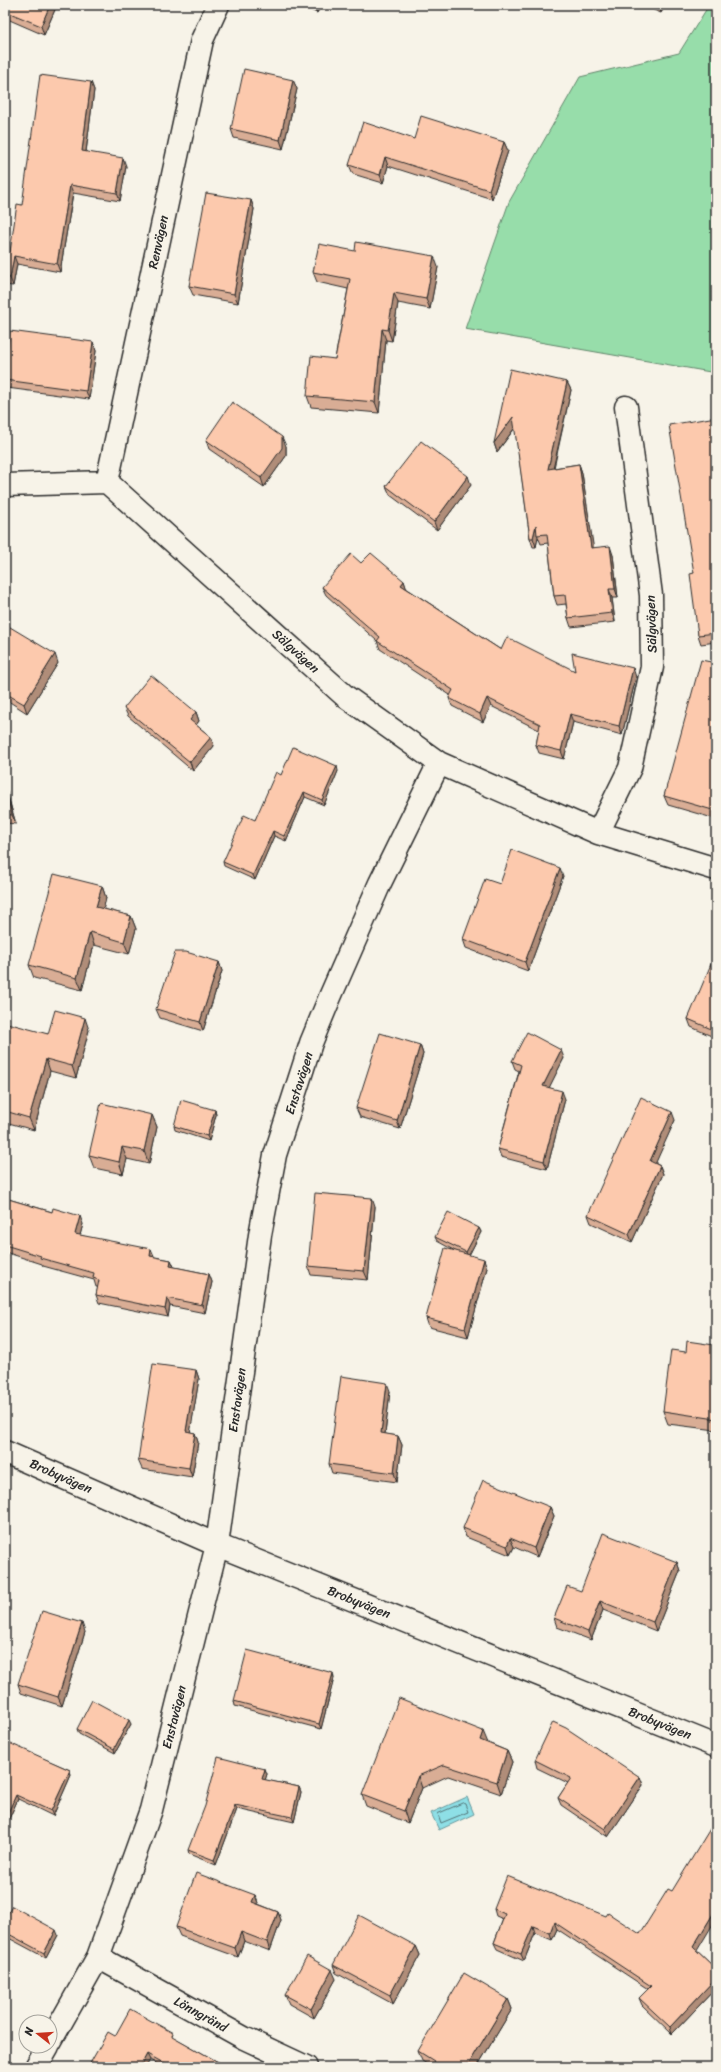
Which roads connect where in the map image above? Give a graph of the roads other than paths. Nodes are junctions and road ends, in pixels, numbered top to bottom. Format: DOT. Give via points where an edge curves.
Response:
graph roads {
  1 [pos="218,5"];
  2 [pos="626,407"];
  3 [pos="107,482"];
  4 [pos="5,485"];
  5 [pos="439,763"];
  6 [pos="598,833"];
  7 [pos="716,869"];
  8 [pos="5,1452"];
  9 [pos="217,1545"];
  10 [pos="716,1746"];
  11 [pos="98,1956"];
  12 [pos="58,2028"];
  13 [pos="43,2054"];
  14 [pos="36,2067"];
  15 [pos="306,2067"];
  1 -- 3 [label="street, Renvägen" via="202,40"];
  2 -- 6 [label="street, Sälgvägen" via="651,595 652,666 630,768"];
  3 -- 4 [label="street"];
  3 -- 5 [label="street, Sälgvägen" via="345,696"];
  5 -- 6 [label="street, Sälgvägen"];
  5 -- 9 [label="street, Enstavägen" via="380,883 330,997 311,1043 275,1155 260,1235"];
  6 -- 7 [label="street, Sälgvägen"];
  8 -- 9 [label="street, Brobyvägen"];
  9 -- 10 [label="street, Brobyvägen"];
  9 -- 11 [label="street, Enstavägen" via="151,1810"];
  11 -- 12 [label="street, Enstavägen"];
  11 -- 15 [label="street, Lönngränd" via="244,2038"];
  13 -- 14 [label="street"];
}
